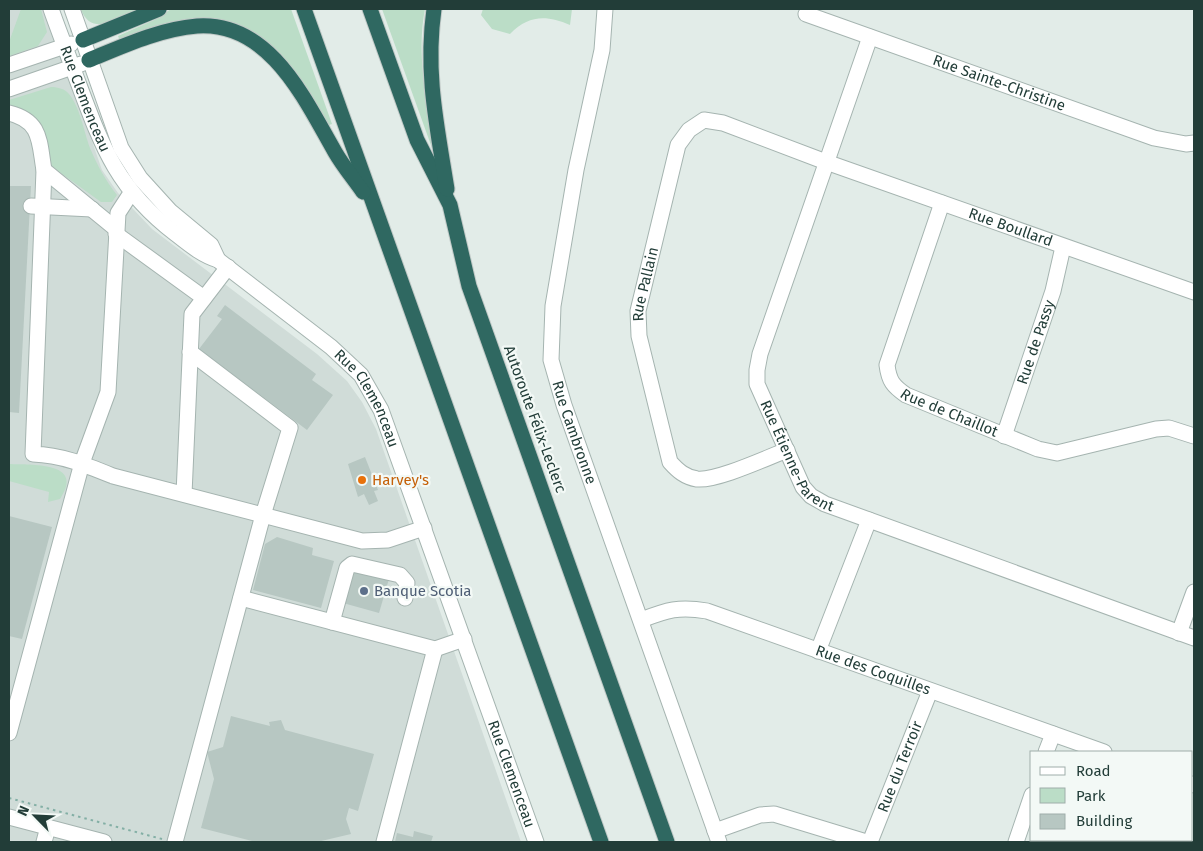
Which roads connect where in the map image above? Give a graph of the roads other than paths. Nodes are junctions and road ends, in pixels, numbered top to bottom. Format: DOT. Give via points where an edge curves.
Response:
graph roads {
  1 [pos="51,9"];
  2 [pos="72,9"];
  3 [pos="158,9"];
  4 [pos="304,9"];
  5 [pos="370,9"];
  6 [pos="434,9"];
  7 [pos="605,9"];
  8 [pos="806,14"];
  9 [pos="870,37"];
  10 [pos="83,40"];
  11 [pos="63,46"];
  12 [pos="89,60"];
  13 [pos="9,65"];
  14 [pos="73,68"];
  15 [pos="9,89"];
  16 [pos="9,113"];
  17 [pos="1194,143"];
  18 [pos="826,162"];
  19 [pos="44,170"];
  20 [pos="131,193"];
  21 [pos="942,203"];
  22 [pos="450,205"];
  23 [pos="36,206"];
  24 [pos="92,209"];
  25 [pos="375,210"];
  26 [pos="116,232"];
  27 [pos="1063,247"];
  28 [pos="223,263"];
  29 [pos="1194,292"];
  30 [pos="204,298"];
  31 [pos="190,352"];
  32 [pos="1004,436"];
  33 [pos="1194,436"];
  34 [pos="787,450"];
  35 [pos="82,463"];
  36 [pos="184,494"];
  37 [pos="263,515"];
  38 [pos="869,520"];
  39 [pos="424,528"];
  40 [pos="1194,592"];
  41 [pos="240,598"];
  42 [pos="405,598"];
  43 [pos="641,620"];
  44 [pos="332,622"];
  45 [pos="1179,633"];
  46 [pos="1194,638"];
  47 [pos="464,639"];
  48 [pos="435,650"];
  49 [pos="818,651"];
  50 [pos="930,690"];
  51 [pos="9,733"];
  52 [pos="1053,734"];
  53 [pos="1046,751"];
  54 [pos="1101,751"];
  55 [pos="1030,801"];
  56 [pos="9,817"];
  57 [pos="48,827"];
  58 [pos="717,837"];
  59 [pos="171,841"];
  60 [pos="44,842"];
  61 [pos="104,842"];
  62 [pos="384,842"];
  63 [pos="536,842"];
  64 [pos="601,842"];
  65 [pos="667,842"];
  66 [pos="868,842"];
  67 [pos="1016,842"];
  1 -- 11 [label="street, Rue Clemenceau"];
  2 -- 10 [label="street, Rue Clemenceau"];
  3 -- 10 [label="highway"];
  4 -- 25 [label="highway"];
  5 -- 22 [label="highway, Autoroute Félix-Leclerc" via="417,140"];
  6 -- 22 [label="highway" via="431,90"];
  7 -- 43 [label="street, Rue Cambronne" via="602,50 576,170 553,306 551,360"];
  8 -- 9 [label="street, Rue Sainte-Christine"];
  9 -- 17 [label="street, Rue Sainte-Christine" via="1154,138"];
  9 -- 18 [label="street, Rue Étienne-Parent"];
  10 -- 11 [label="street"];
  10 -- 12 [label="street, Rue Clemenceau"];
  11 -- 13 [label="street"];
  11 -- 14 [label="street, Rue Clemenceau"];
  12 -- 14 [label="street"];
  12 -- 25 [label="highway" via="132,42 184,28 222,28 247,38 282,66 297,85"];
  12 -- 28 [label="street, Rue Clemenceau" via="121,148 140,178 170,211 211,244"];
  14 -- 15 [label="street"];
  14 -- 20 [label="street, Rue Clemenceau" via="108,158"];
  16 -- 19 [label="street" via="30,121 37,131"];
  18 -- 21 [label="street, Rue Boullard"];
  18 -- 34 [label="street, Rue Étienne-Parent" via="757,370 758,384"];
  18 -- 34 [label="street, Rue Pallain" via="723,123 704,120 689,130 678,145 638,311 639,336 670,462 678,472 696,478 710,478"];
  19 -- 23 [label="street"];
  19 -- 24 [label="street"];
  20 -- 26 [label="street" via="118,213"];
  20 -- 28 [label="street, Rue Clemenceau" via="162,224 206,256"];
  21 -- 27 [label="street, Rue Boullard"];
  21 -- 32 [label="street, Rue de Chaillot" via="887,365 889,380 906,395"];
  22 -- 65 [label="highway, Autoroute Félix-Leclerc" via="469,286"];
  23 -- 24 [label="street"];
  23 -- 35 [label="street" via="33,454"];
  24 -- 26 [label="street"];
  25 -- 64 [label="highway"];
  26 -- 30 [label="street"];
  26 -- 35 [label="street" via="108,392"];
  27 -- 29 [label="street, Rue Boullard"];
  27 -- 32 [label="street, Rue de Passy" via="1053,291"];
  28 -- 30 [label="street"];
  28 -- 39 [label="street, Rue Clemenceau" via="331,347 361,375 381,410"];
  30 -- 31 [label="street" via="192,314"];
  31 -- 36 [label="street"];
  31 -- 37 [label="street" via="290,428"];
  32 -- 33 [label="street, Rue de Chaillot" via="1057,453 1156,429 1169,428"];
  34 -- 38 [label="street, Rue Étienne-Parent" via="802,487 811,496"];
  35 -- 36 [label="street" via="112,476"];
  35 -- 51 [label="street"];
  36 -- 37 [label="street"];
  37 -- 39 [label="street" via="362,542 388,540"];
  37 -- 41 [label="street"];
  38 -- 45 [label="street, Rue Étienne-Parent"];
  38 -- 49 [label="street"];
  39 -- 47 [label="street, Rue Clemenceau"];
  40 -- 45 [label="street"];
  41 -- 44 [label="street"];
  41 -- 59 [label="street"];
  42 -- 44 [label="street" via="407,583 400,575 352,564 347,568"];
  43 -- 49 [label="street, Rue des Coquilles" via="668,609 693,608"];
  43 -- 58 [label="street, Rue Cambronne"];
  44 -- 48 [label="street"];
  45 -- 46 [label="street, Rue Étienne-Parent"];
  47 -- 48 [label="street"];
  47 -- 63 [label="street, Rue Clemenceau"];
  48 -- 62 [label="street"];
  49 -- 50 [label="street, Rue des Coquilles"];
  50 -- 52 [label="street, Rue des Coquilles"];
  50 -- 66 [label="street, Rue du Terroir"];
  52 -- 53 [label="street"];
  52 -- 54 [label="street, Rue des Coquilles"];
  55 -- 67 [label="street"];
  56 -- 57 [label="street"];
  57 -- 60 [label="street"];
  57 -- 61 [label="street"];
  58 -- 66 [label="street" via="760,815 774,814"];
}
